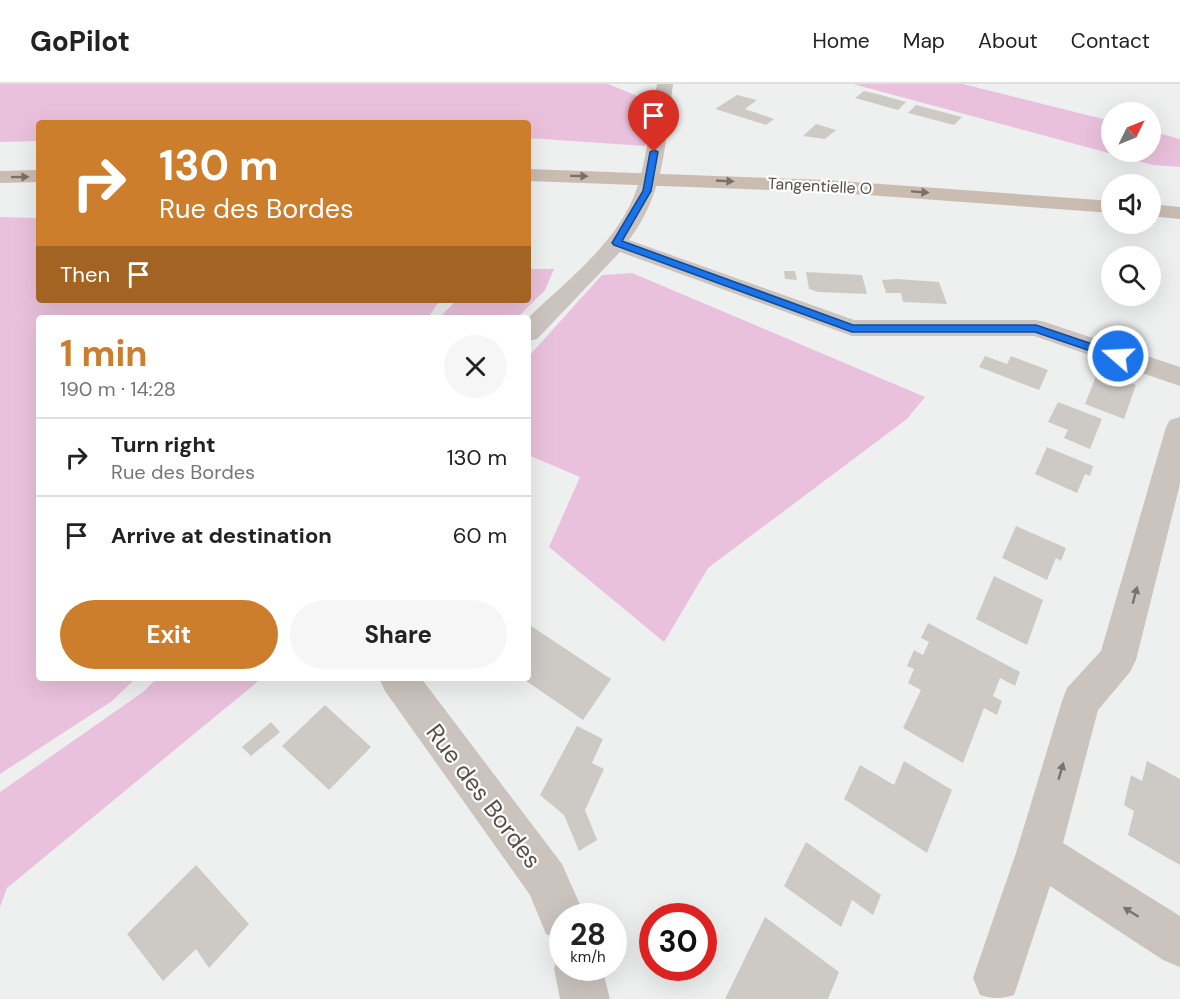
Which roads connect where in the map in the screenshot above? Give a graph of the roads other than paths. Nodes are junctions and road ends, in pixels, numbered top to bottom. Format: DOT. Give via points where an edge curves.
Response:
graph roads {
  1 [pos="665,84"];
  2 [pos="531,159"];
  3 [pos="36,161"];
  4 [pos="0,162"];
  5 [pos="632,169"];
  6 [pos="674,171"];
  7 [pos="531,175"];
  8 [pos="36,176"];
  9 [pos="0,177"];
  10 [pos="1101,189"];
  11 [pos="1161,194"];
  12 [pos="1180,196"];
  13 [pos="1101,206"];
  14 [pos="1161,211"];
  15 [pos="1180,213"];
  16 [pos="617,243"];
  17 [pos="531,330"];
  18 [pos="1180,377"];
  19 [pos="1180,427"];
  20 [pos="400,681"];
  21 [pos="1038,853"];
  22 [pos="556,903"];
  23 [pos="1180,943"];
  24 [pos="997,978"];
  25 [pos="581,981"];
  26 [pos="585,999"];
  1 -- 16 [label="street" via="647,191"];
  2 -- 5 [label="main road, Tangentielle O"];
  3 -- 4 [label="main road"];
  5 -- 6 [label="main road, Tangentielle O"];
  7 -- 5 [label="main road, Tangentielle O, one-way"];
  6 -- 10 [label="main road, Tangentielle O" via="819,167"];
  6 -- 13 [label="main road, Tangentielle O, one-way"];
  9 -- 8 [label="main road, one-way"];
  11 -- 12 [label="main road"];
  14 -- 15 [label="main road"];
  16 -- 17 [label="street"];
  16 -- 18 [label="street" via="852,328 1036,328"];
  21 -- 19 [label="street, one-way" via="1082,701 1117,660"];
  20 -- 22 [label="street, Rue des Bordes" via="546,880"];
  23 -- 21 [label="street, one-way"];
  21 -- 24 [label="street"];
  25 -- 26 [label="street"];
}
